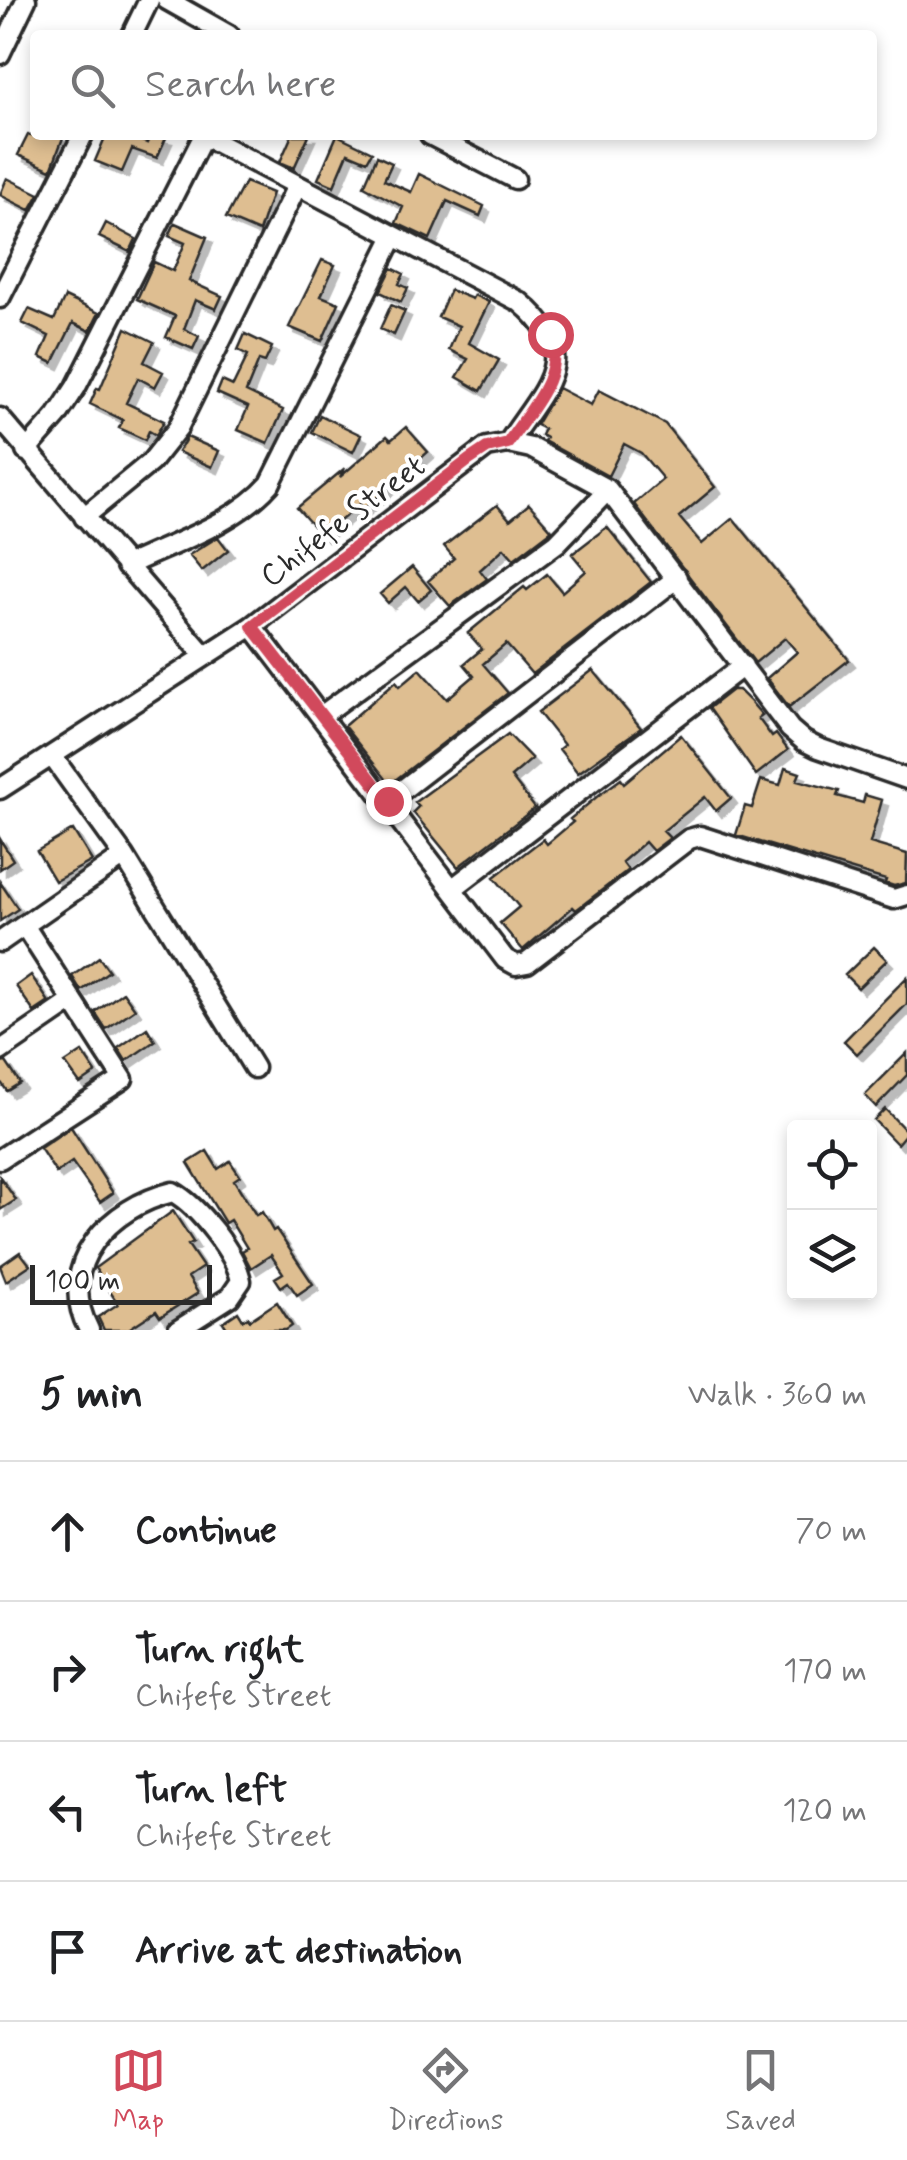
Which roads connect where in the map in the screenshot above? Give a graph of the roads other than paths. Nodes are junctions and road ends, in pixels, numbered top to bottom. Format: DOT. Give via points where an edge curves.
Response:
graph roads {
  1 [pos="26,0"];
  2 [pos="148,0"];
  3 [pos="167,0"];
  4 [pos="134,30"];
  5 [pos="220,30"];
  6 [pos="0,54"];
  7 [pos="80,140"];
  8 [pos="201,140"];
  9 [pos="213,140"];
  10 [pos="440,140"];
  11 [pos="516,179"];
  12 [pos="297,186"];
  13 [pos="394,236"];
  14 [pos="0,298"];
  15 [pos="0,418"];
  16 [pos="508,443"];
  17 [pos="26,451"];
  18 [pos="608,490"];
  19 [pos="84,517"];
  20 [pos="126,566"];
  21 [pos="677,578"];
  22 [pos="252,626"];
  23 [pos="204,656"];
  24 [pos="743,666"];
  25 [pos="321,716"];
  26 [pos="52,756"];
  27 [pos="907,779"];
  28 [pos="0,789"];
  29 [pos="388,801"];
  30 [pos="124,856"];
  31 [pos="452,889"];
  32 [pos="907,894"];
  33 [pos="24,926"];
  34 [pos="0,942"];
  35 [pos="73,1001"];
  36 [pos="0,1051"];
  37 [pos="254,1068"];
  38 [pos="0,1159"];
  39 [pos="90,1330"];
  40 [pos="178,1330"];
  1 -- 6 [label="street"];
  2 -- 4 [label="street"];
  3 -- 5 [label="street"];
  7 -- 14 [label="street"];
  8 -- 17 [label="street" via="76,386"];
  9 -- 12 [label="street"];
  10 -- 11 [label="street"];
  12 -- 13 [label="street"];
  12 -- 19 [label="street" via="178,428 151,462"];
  13 -- 16 [label="street" via="520,302 550,334 553,375"];
  13 -- 20 [label="street" via="270,484 238,512"];
  15 -- 17 [label="street"];
  16 -- 18 [label="street" via="531,448"];
  16 -- 22 [label="street, Chifefe Street" via="469,460"];
  17 -- 19 [label="street"];
  18 -- 21 [label="street"];
  18 -- 25 [label="street" via="557,543"];
  19 -- 20 [label="street"];
  20 -- 23 [label="street"];
  21 -- 24 [label="street"];
  21 -- 29 [label="street"];
  22 -- 23 [label="street"];
  22 -- 25 [label="street, Chifefe Street"];
  23 -- 26 [label="street"];
  24 -- 27 [label="street" via="804,741"];
  24 -- 31 [label="street"];
  25 -- 29 [label="street, Chifefe Street"];
  26 -- 28 [label="street"];
  26 -- 30 [label="street"];
  29 -- 31 [label="street, Chifefe Street"];
  30 -- 33 [label="street"];
  30 -- 37 [label="street"];
  31 -- 32 [label="street, Chifefe Street" via="516,965 527,964 700,836 894,899"];
  33 -- 34 [label="street"];
  33 -- 35 [label="street"];
  35 -- 36 [label="street"];
  35 -- 38 [label="street" via="123,1079"];
  39 -- 40 [label="street" via="76,1292 92,1242 152,1197 174,1192 190,1201 239,1266 242,1281 230,1297"];
}
